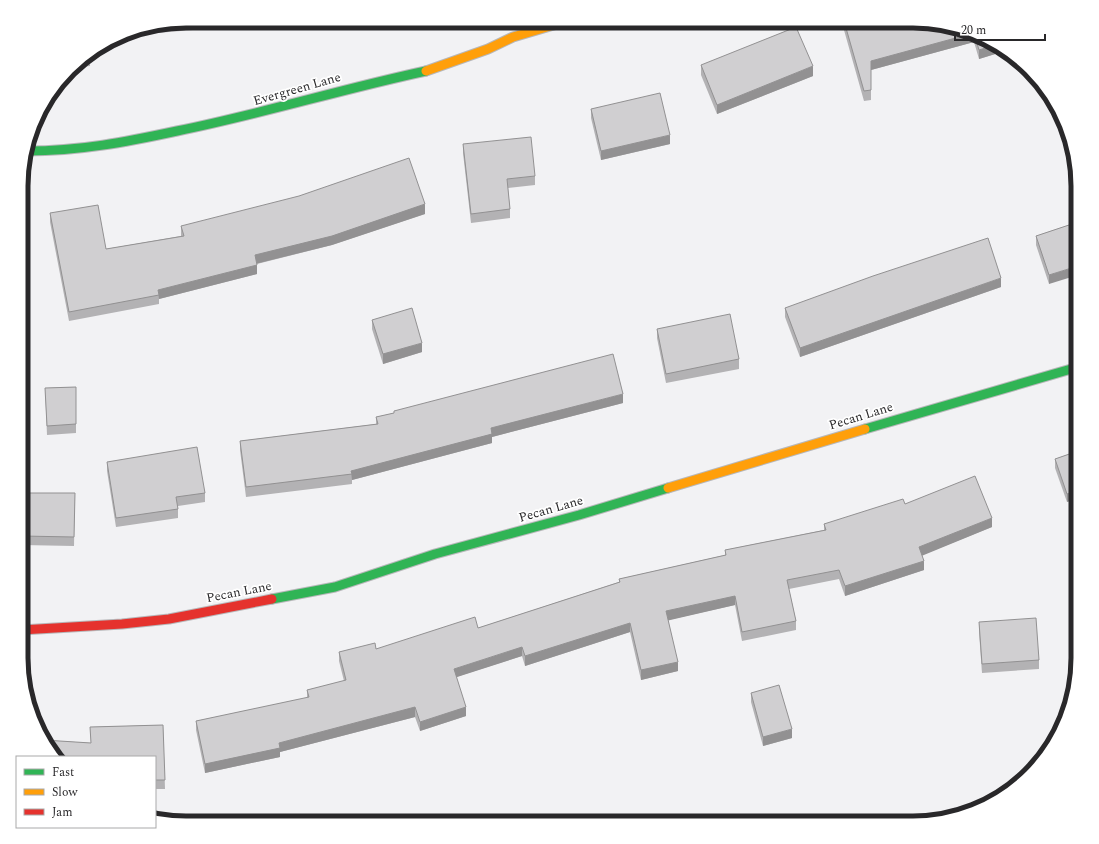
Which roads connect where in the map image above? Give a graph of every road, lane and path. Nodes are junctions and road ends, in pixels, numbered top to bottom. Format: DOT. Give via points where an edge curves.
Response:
graph roads {
  1 [pos="543,28"];
  2 [pos="32,151"];
  3 [pos="1071,369"];
  4 [pos="28,630"];
  1 -- 2 [label="street, Evergreen Lane" via="513,37 435,69 353,86 245,117 107,146"];
  3 -- 4 [label="street, Pecan Lane" via="579,515 435,554 336,587 169,619"];
}
